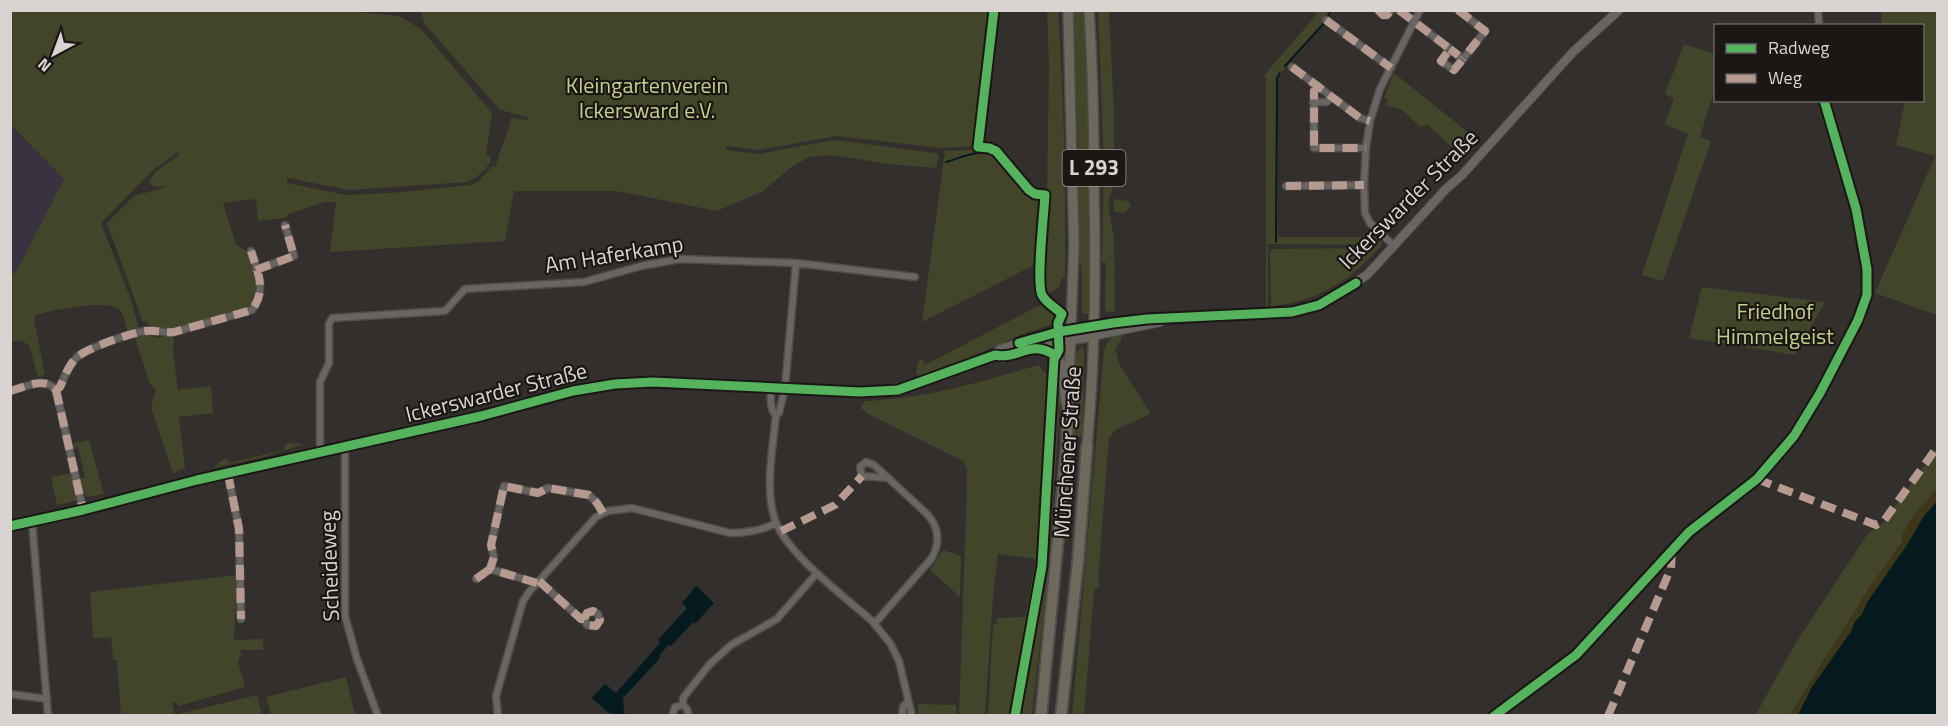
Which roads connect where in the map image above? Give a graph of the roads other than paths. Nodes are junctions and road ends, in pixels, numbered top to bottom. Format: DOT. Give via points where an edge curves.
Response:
graph roads {
  1 [pos="1068,10"];
  2 [pos="1089,10"];
  3 [pos="1378,10"];
  4 [pos="1391,10"];
  5 [pos="1398,10"];
  6 [pos="1420,10"];
  7 [pos="1458,10"];
  8 [pos="1620,10"];
  9 [pos="1326,20"];
  10 [pos="1414,22"];
  11 [pos="1450,49"];
  12 [pos="1462,59"];
  13 [pos="1292,67"];
  14 [pos="1391,68"];
  15 [pos="1318,86"];
  16 [pos="1331,97"];
  17 [pos="1313,102"];
  18 [pos="1825,102"];
  19 [pos="1370,120"];
  20 [pos="1366,148"];
  21 [pos="1364,185"];
  22 [pos="1286,186"];
  23 [pos="285,225"];
  24 [pos="1394,246"];
  25 [pos="251,251"];
  26 [pos="796,262"];
  27 [pos="256,270"];
  28 [pos="915,277"];
  29 [pos="1176,319"];
  30 [pos="1094,326"];
  31 [pos="1071,334"];
  32 [pos="1094,336"];
  33 [pos="1034,348"];
  34 [pos="995,355"];
  35 [pos="771,388"];
  36 [pos="785,388"];
  37 [pos="56,390"];
  38 [pos="10,391"];
  39 [pos="1068,409"];
  40 [pos="776,415"];
  41 [pos="1087,446"];
  42 [pos="345,447"];
  43 [pos="320,452"];
  44 [pos="228,474"];
  45 [pos="887,478"];
  46 [pos="83,510"];
  47 [pos="603,513"];
  48 [pos="33,521"];
  49 [pos="776,523"];
  50 [pos="10,526"];
  51 [pos="490,569"];
  52 [pos="817,573"];
  53 [pos="476,579"];
  54 [pos="538,582"];
  55 [pos="584,618"];
  56 [pos="241,619"];
  57 [pos="875,623"];
  58 [pos="10,694"];
  59 [pos="47,699"];
  60 [pos="908,701"];
  61 [pos="683,705"];
  62 [pos="48,716"];
  63 [pos="378,716"];
  64 [pos="498,716"];
  65 [pos="672,716"];
  66 [pos="688,716"];
  67 [pos="902,716"];
  68 [pos="912,716"];
  69 [pos="1041,716"];
  70 [pos="1061,716"];
  71 [pos="1494,716"];
  1 -- 31 [label="main road, Münchener Straße / L 293" via="1074,246"];
  2 -- 30 [label="main road, Münchener Straße / L 293" via="1094,134"];
  3 -- 4 [label="street" via="1383,15"];
  5 -- 10 [label="street"];
  6 -- 10 [label="street"];
  7 -- 12 [label="street" via="1485,31"];
  8 -- 24 [label="street, Ickerswarder Straße" via="1573,52"];
  9 -- 14 [label="street"];
  10 -- 11 [label="street"];
  10 -- 14 [label="street"];
  11 -- 12 [label="street"];
  11 -- 12 [label="street" via="1441,61 1454,70"];
  13 -- 15 [label="street"];
  14 -- 19 [label="street"];
  15 -- 16 [label="street"];
  15 -- 17 [label="street"];
  16 -- 17 [label="street" via="1327,102"];
  16 -- 19 [label="street" via="1360,118"];
  17 -- 20 [label="street" via="1314,148"];
  18 -- 71 [label="street" via="1856,208 1867,269 1867,295 1854,329 1812,409 1757,479 1689,532 1576,655"];
  19 -- 20 [label="street"];
  20 -- 21 [label="street"];
  21 -- 22 [label="street"];
  21 -- 24 [label="street" via="1367,219"];
  23 -- 27 [label="street" via="294,256"];
  24 -- 29 [label="street, Ickerswarder Straße" via="1362,279 1312,307 1282,313"];
  25 -- 27 [label="street"];
  26 -- 28 [label="street, Am Haferkamp"];
  26 -- 36 [label="street"];
  26 -- 43 [label="street, Am Haferkamp" via="680,258 584,282 465,289 444,311 332,318 329,363 320,382"];
  27 -- 37 [label="street" via="262,288 260,300 252,310 174,332 154,330 126,336 88,351 72,362"];
  29 -- 30 [label="street, Ickerswarder Straße"];
  29 -- 32 [label="street, Ickerswarder Straße"];
  30 -- 31 [label="main road, Ickerswarder Straße"];
  30 -- 32 [label="main road, Münchener Straße / L 293"];
  31 -- 32 [label="main road, Ickerswarder Straße"];
  31 -- 33 [label="main road, Ickerswarder Straße"];
  31 -- 34 [label="main road, Ickerswarder Straße" via="1053,333"];
  31 -- 39 [label="main road, Münchener Straße / L 293"];
  32 -- 41 [label="main road, Münchener Straße / L 293"];
  33 -- 34 [label="main road, Ickerswarder Straße" via="1003,357"];
  33 -- 39 [label="main road" via="1052,353 1061,362"];
  34 -- 36 [label="main road, Ickerswarder Straße" via="892,391"];
  35 -- 36 [label="main road, Ickerswarder Straße"];
  35 -- 40 [label="street" via="772,412"];
  35 -- 42 [label="main road, Ickerswarder Straße" via="615,384"];
  36 -- 40 [label="street"];
  37 -- 38 [label="street" via="44,382"];
  37 -- 46 [label="street"];
  39 -- 69 [label="highway, Münchener Straße / L 293"];
  40 -- 49 [label="street" via="771,504"];
  41 -- 70 [label="highway, Münchener Straße / L 293"];
  42 -- 43 [label="main road, Ickerswarder Straße"];
  42 -- 63 [label="street, Scheideweg" via="345,616"];
  43 -- 44 [label="main road, Ickerswarder Straße"];
  44 -- 46 [label="main road, Ickerswarder Straße"];
  44 -- 56 [label="street" via="239,528"];
  45 -- 57 [label="street" via="933,520 938,548"];
  46 -- 48 [label="main road, Ickerswarder Straße"];
  47 -- 49 [label="street" via="632,508 730,533 756,531"];
  47 -- 51 [label="street" via="589,495 548,488 538,494 504,486 491,545 494,557"];
  47 -- 54 [label="street"];
  48 -- 50 [label="main road, Ickerswarder Straße"];
  48 -- 59 [label="street"];
  49 -- 52 [label="street"];
  51 -- 53 [label="street"];
  51 -- 54 [label="street"];
  52 -- 57 [label="street"];
  52 -- 61 [label="street" via="777,619 716,658 684,698"];
  54 -- 55 [label="street"];
  54 -- 64 [label="street" via="523,602 496,696"];
  57 -- 60 [label="street" via="899,661"];
  58 -- 59 [label="street"];
  59 -- 62 [label="street"];
  60 -- 67 [label="street"];
  60 -- 68 [label="street"];
  61 -- 65 [label="street" via="675,707"];
  61 -- 66 [label="street"];
}
